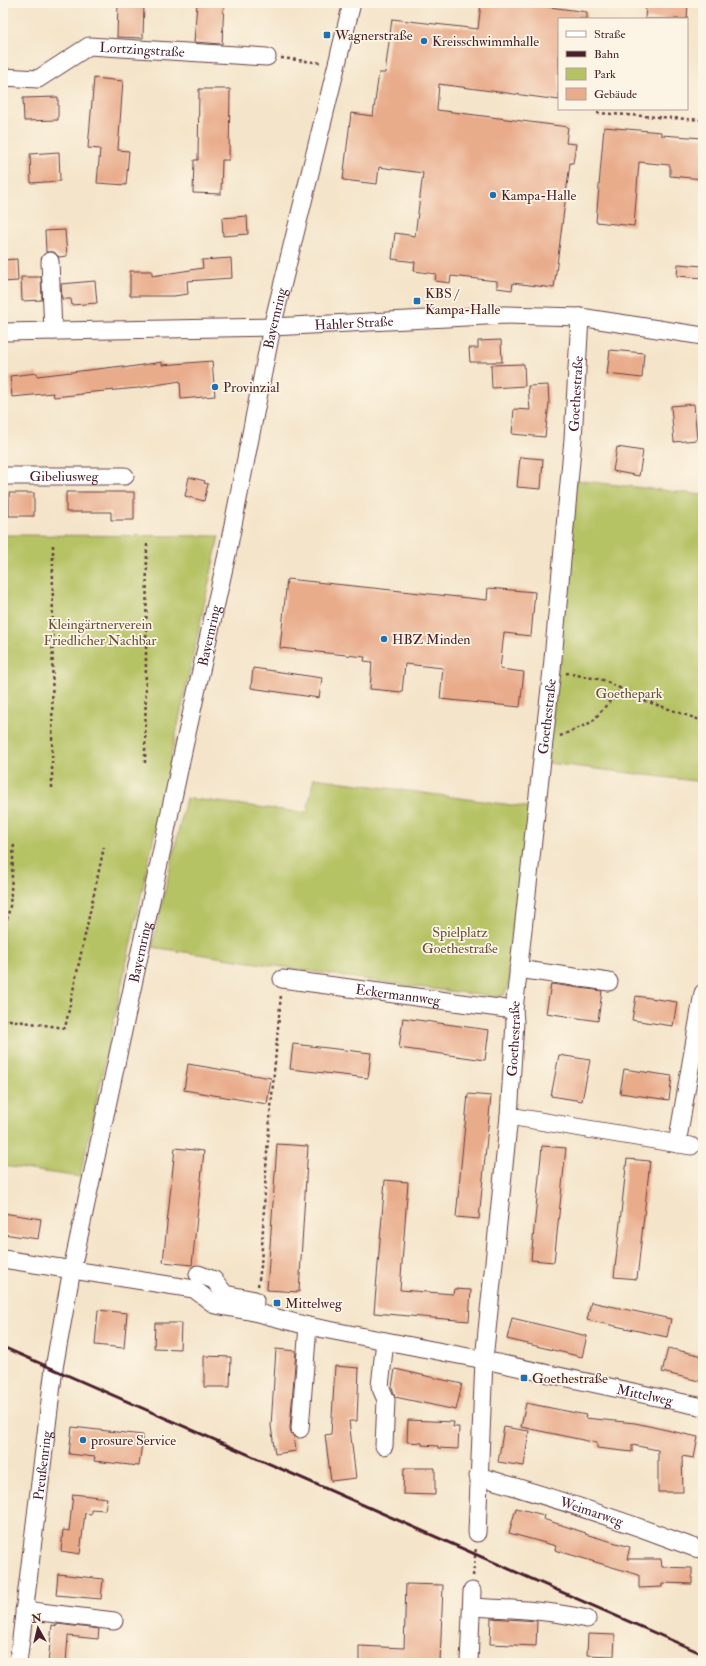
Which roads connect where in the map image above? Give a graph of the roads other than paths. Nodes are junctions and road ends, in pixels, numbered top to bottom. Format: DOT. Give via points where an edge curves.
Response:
graph roads {
  1 [pos="352,3"];
  2 [pos="267,57"];
  3 [pos="3,77"];
  4 [pos="50,261"];
  5 [pos="580,317"];
  6 [pos="272,327"];
  7 [pos="53,331"];
  8 [pos="3,332"];
  9 [pos="703,336"];
  10 [pos="3,476"];
  11 [pos="125,476"];
  12 [pos="518,969"];
  13 [pos="282,979"];
  14 [pos="609,982"];
  15 [pos="702,994"];
  16 [pos="514,1010"];
  17 [pos="509,1116"];
  18 [pos="3,1259"];
  19 [pos="72,1269"];
  20 [pos="198,1274"];
  21 [pos="254,1306"];
  22 [pos="308,1326"];
  23 [pos="385,1341"];
  24 [pos="484,1360"];
  25 [pos="703,1407"];
  26 [pos="300,1429"];
  27 [pos="384,1446"];
  28 [pos="478,1476"];
  29 [pos="477,1533"];
  30 [pos="703,1549"];
  31 [pos="24,1610"];
  32 [pos="587,1619"];
  33 [pos="114,1621"];
  34 [pos="18,1663"];
  35 [pos="469,1663"];
  1 -- 6 [label="street, Bayernring"];
  2 -- 3 [label="street, Lortzingstraße" via="88,46 38,79"];
  4 -- 7 [label="street"];
  5 -- 6 [label="street, Hahler Straße" via="505,315"];
  5 -- 9 [label="street, Hahler Straße"];
  5 -- 12 [label="street, Goethestraße" via="552,670"];
  6 -- 7 [label="street, Hahler Straße"];
  6 -- 19 [label="street, Bayernring" via="228,550"];
  7 -- 8 [label="street, Hahler Straße"];
  10 -- 11 [label="street, Gibeliusweg"];
  12 -- 14 [label="street"];
  12 -- 16 [label="street, Goethestraße"];
  13 -- 16 [label="street, Eckermannweg"];
  15 -- 17 [label="street" via="684,1145"];
  16 -- 17 [label="street, Goethestraße"];
  17 -- 24 [label="street, Goethestraße"];
  18 -- 19 [label="street, Mittelweg"];
  19 -- 21 [label="street, Mittelweg" via="194,1289 215,1305"];
  19 -- 31 [label="street, Preußenring" via="54,1368"];
  20 -- 21 [label="street" via="214,1280 225,1294"];
  21 -- 22 [label="street, Mittelweg"];
  22 -- 23 [label="street, Mittelweg"];
  22 -- 26 [label="street"];
  23 -- 24 [label="street, Mittelweg"];
  23 -- 27 [label="street" via="380,1386 386,1400"];
  24 -- 25 [label="street, Mittelweg"];
  24 -- 28 [label="street, Goethestraße"];
  28 -- 29 [label="street, Goethestraße"];
  28 -- 30 [label="street, Weimarweg" via="538,1493"];
  31 -- 33 [label="street"];
  31 -- 34 [label="street, Preußenring"];
  32 -- 35 [label="street" via="472,1599"];
}
